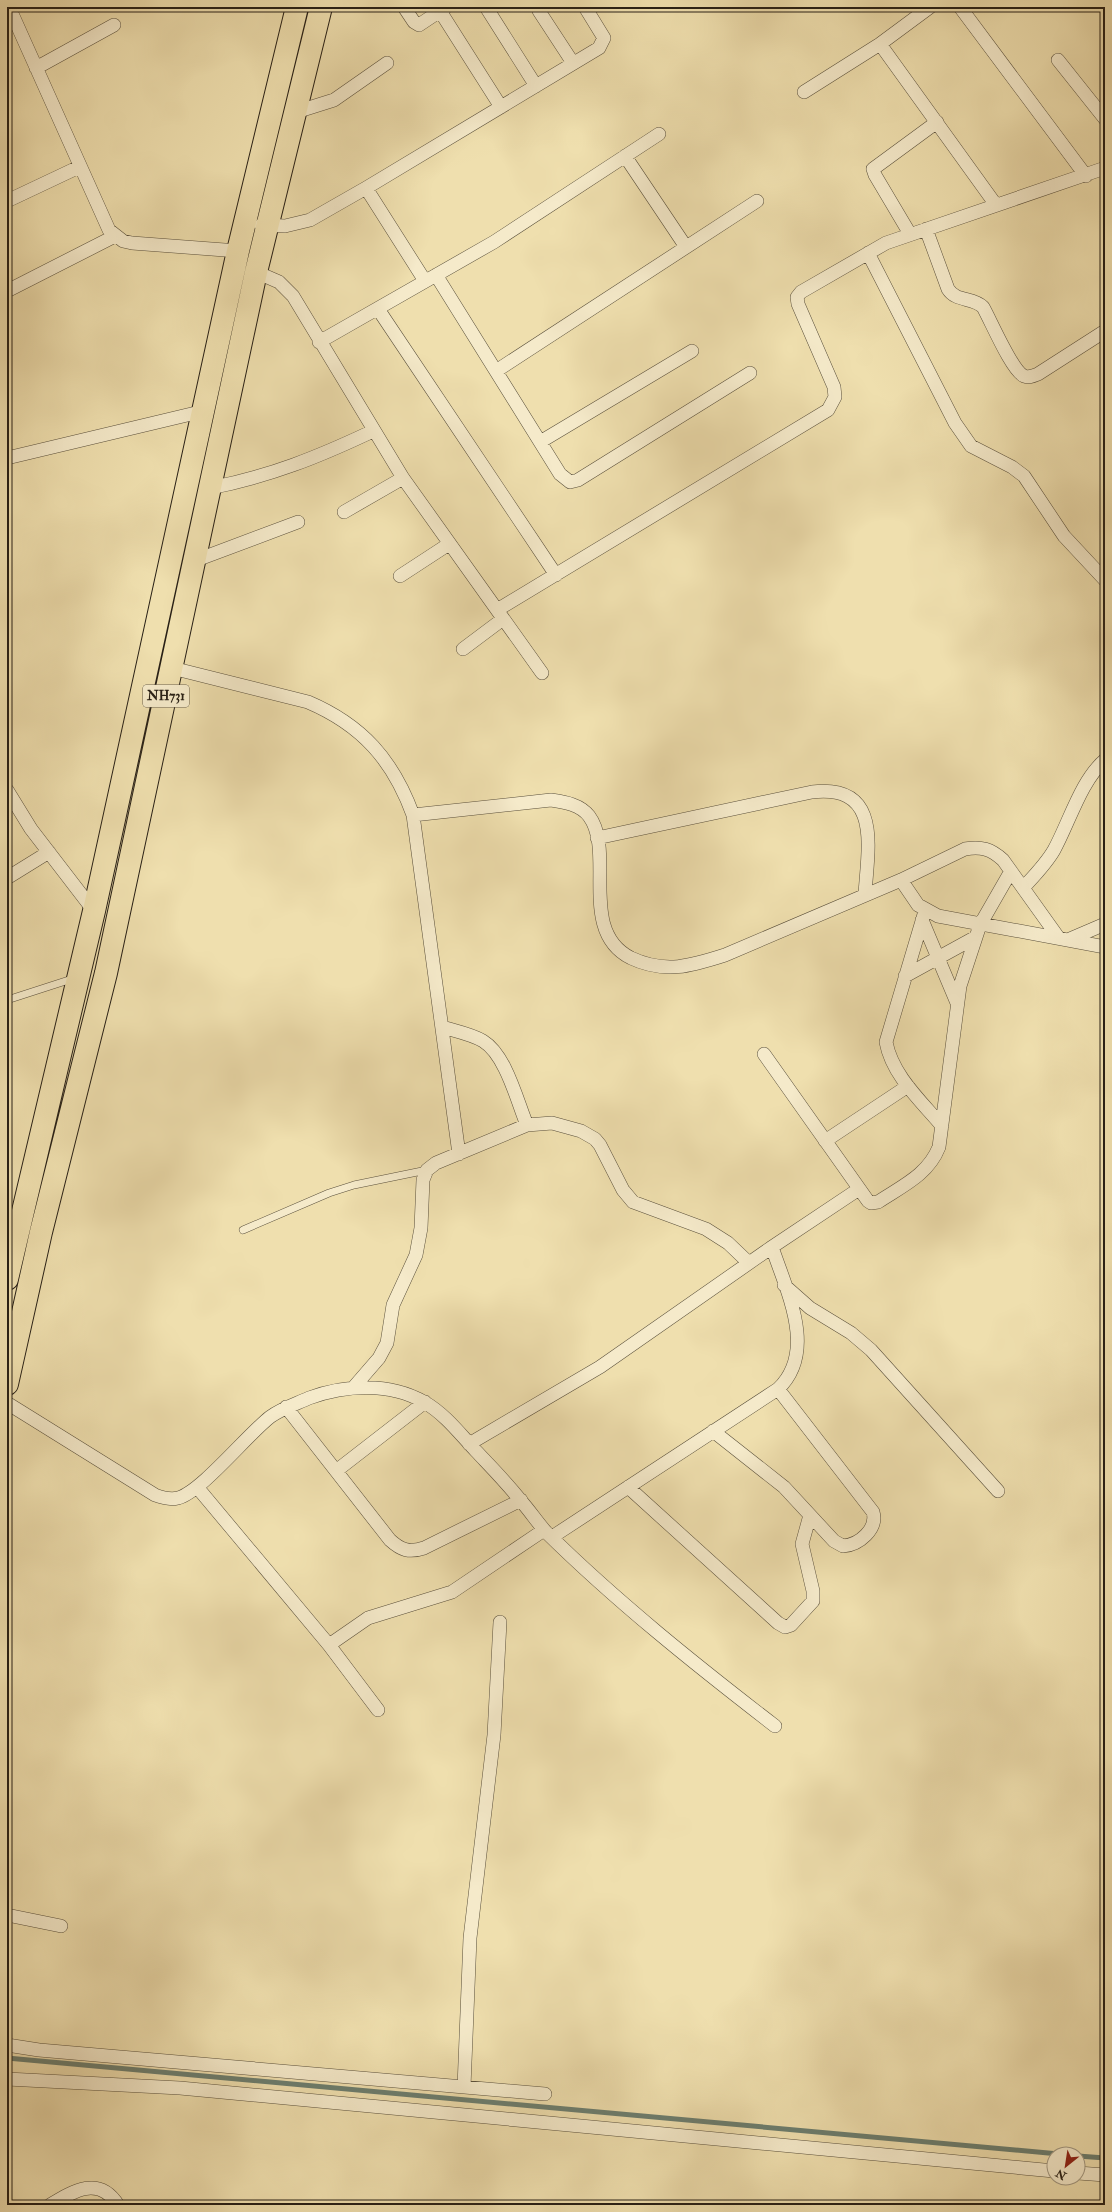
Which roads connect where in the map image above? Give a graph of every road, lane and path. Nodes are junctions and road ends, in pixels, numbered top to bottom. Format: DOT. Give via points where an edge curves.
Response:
graph roads {
  1 [pos="10,7"];
  2 [pos="321,7"];
  3 [pos="404,7"];
  4 [pos="486,7"];
  5 [pos="585,7"];
  6 [pos="930,7"];
  7 [pos="960,7"];
  8 [pos="295,8"];
  9 [pos="443,9"];
  10 [pos="539,11"];
  11 [pos="114,25"];
  12 [pos="880,44"];
  13 [pos="1058,60"];
  14 [pos="387,63"];
  15 [pos="573,63"];
  16 [pos="36,68"];
  17 [pos="536,86"];
  18 [pos="804,92"];
  19 [pos="501,107"];
  20 [pos="296,112"];
  21 [pos="1105,118"];
  22 [pos="937,122"];
  23 [pos="659,134"];
  24 [pos="625,156"];
  25 [pos="79,167"];
  26 [pos="1105,168"];
  27 [pos="1086,176"];
  28 [pos="366,188"];
  29 [pos="7,201"];
  30 [pos="756,201"];
  31 [pos="996,205"];
  32 [pos="246,224"];
  33 [pos="268,225"];
  34 [pos="926,229"];
  35 [pos="910,234"];
  36 [pos="115,236"];
  37 [pos="686,247"];
  38 [pos="238,251"];
  39 [pos="868,253"];
  40 [pos="256,272"];
  41 [pos="431,278"];
  42 [pos="7,291"];
  43 [pos="378,309"];
  44 [pos="1105,331"];
  45 [pos="319,342"];
  46 [pos="692,351"];
  47 [pos="496,371"];
  48 [pos="750,373"];
  49 [pos="204,411"];
  50 [pos="373,430"];
  51 [pos="540,442"];
  52 [pos="7,458"];
  53 [pos="403,478"];
  54 [pos="210,488"];
  55 [pos="344,512"];
  56 [pos="298,522"];
  57 [pos="449,544"];
  58 [pos="194,560"];
  59 [pos="556,575"];
  60 [pos="400,576"];
  61 [pos="1105,580"];
  62 [pos="500,615"];
  63 [pos="462,649"];
  64 [pos="172,668"];
  65 [pos="542,673"];
  66 [pos="1105,760"];
  67 [pos="7,790"];
  68 [pos="413,815"];
  69 [pos="597,838"];
  70 [pos="49,852"];
  71 [pos="1011,871"];
  72 [pos="7,878"];
  73 [pos="901,880"];
  74 [pos="1023,888"];
  75 [pos="865,894"];
  76 [pos="94,911"];
  77 [pos="924,915"];
  78 [pos="1105,924"];
  79 [pos="978,931"];
  80 [pos="1064,938"];
  81 [pos="1105,947"];
  82 [pos="939,957"];
  83 [pos="79,976"];
  84 [pos="905,976"];
  85 [pos="7,1000"];
  86 [pos="958,1004"];
  87 [pos="442,1027"];
  88 [pos="764,1054"];
  89 [pos="908,1086"];
  90 [pos="527,1125"];
  91 [pos="942,1126"];
  92 [pos="825,1141"];
  93 [pos="459,1154"];
  94 [pos="427,1170"];
  95 [pos="859,1189"];
  96 [pos="243,1230"];
  97 [pos="772,1247"];
  98 [pos="749,1263"];
  99 [pos="7,1279"];
  100 [pos="784,1285"];
  101 [pos="7,1384"];
  102 [pos="352,1388"];
  103 [pos="778,1388"];
  104 [pos="425,1402"];
  105 [pos="7,1403"];
  106 [pos="286,1407"];
  107 [pos="713,1431"];
  108 [pos="469,1444"];
  109 [pos="336,1471"];
  110 [pos="197,1487"];
  111 [pos="628,1487"];
  112 [pos="998,1491"];
  113 [pos="521,1500"];
  114 [pos="810,1515"];
  115 [pos="548,1534"];
  116 [pos="500,1622"];
  117 [pos="329,1645"];
  118 [pos="378,1710"];
  119 [pos="776,1726"];
  120 [pos="7,1915"];
  121 [pos="61,1926"];
  122 [pos="7,2045"];
  123 [pos="7,2079"];
  124 [pos="464,2086"];
  125 [pos="545,2094"];
  126 [pos="1046,2170"];
  127 [pos="1086,2174"];
  128 [pos="1105,2175"];
  129 [pos="50,2205"];
  130 [pos="118,2205"];
  1 -- 16 [label="street"];
  2 -- 20 [label="highway, NH731"];
  3 -- 9 [label="street" via="419,25"];
  4 -- 17 [label="street"];
  5 -- 15 [label="street" via="602,33 604,42 600,48"];
  6 -- 12 [label="street"];
  7 -- 27 [label="street"];
  8 -- 32 [label="highway, NH731"];
  9 -- 19 [label="street"];
  10 -- 15 [label="street"];
  11 -- 16 [label="street"];
  12 -- 18 [label="street"];
  12 -- 22 [label="street"];
  13 -- 21 [label="street"];
  14 -- 20 [label="street" via="334,100"];
  15 -- 17 [label="street"];
  16 -- 25 [label="street"];
  17 -- 19 [label="street"];
  19 -- 28 [label="street"];
  20 -- 33 [label="highway, NH731"];
  22 -- 31 [label="street"];
  22 -- 35 [label="street" via="874,169 875,175"];
  23 -- 24 [label="street"];
  24 -- 37 [label="street"];
  24 -- 41 [label="street" via="494,242"];
  25 -- 29 [label="street"];
  25 -- 36 [label="street" via="104,222"];
  26 -- 27 [label="street"];
  27 -- 31 [label="street"];
  28 -- 33 [label="street" via="300,223 285,226"];
  28 -- 41 [label="street"];
  30 -- 37 [label="street"];
  31 -- 34 [label="street"];
  32 -- 33 [label="street"];
  32 -- 38 [label="highway, NH731"];
  33 -- 40 [label="highway, NH731"];
  34 -- 35 [label="street"];
  34 -- 44 [label="street" via="948,289 954,295 973,301 983,308 1014,366 1024,376 1038,374"];
  35 -- 39 [label="street"];
  36 -- 38 [label="street" via="132,243"];
  36 -- 42 [label="street"];
  37 -- 47 [label="street"];
  38 -- 49 [label="highway, NH731"];
  39 -- 59 [label="street" via="805,289 797,297 834,387 835,397 828,410"];
  39 -- 61 [label="street" via="964,437 978,451 1012,467 1024,476 1064,536"];
  40 -- 45 [label="street" via="272,278 286,288"];
  40 -- 54 [label="highway, NH731"];
  41 -- 43 [label="street"];
  41 -- 47 [label="street"];
  43 -- 45 [label="street"];
  43 -- 59 [label="street"];
  45 -- 50 [label="street"];
  46 -- 51 [label="street"];
  47 -- 51 [label="street"];
  48 -- 51 [label="street" via="573,482 564,479"];
  49 -- 52 [label="street"];
  49 -- 76 [label="highway, NH731"];
  50 -- 53 [label="street"];
  50 -- 54 [label="street" via="328,453 276,472"];
  53 -- 55 [label="street"];
  53 -- 57 [label="street"];
  54 -- 58 [label="highway, NH731"];
  56 -- 58 [label="street"];
  57 -- 60 [label="street"];
  57 -- 62 [label="street"];
  58 -- 64 [label="highway, NH731"];
  59 -- 62 [label="street"];
  62 -- 63 [label="street"];
  62 -- 65 [label="street"];
  64 -- 68 [label="street" via="308,702 329,711 350,724 371,742 391,768"];
  64 -- 101 [label="highway, NH731" via="106,973 41,1232"];
  66 -- 74 [label="street" via="1088,781 1053,852"];
  67 -- 70 [label="street" via="31,829"];
  68 -- 69 [label="street" via="551,800 583,810 593,824"];
  68 -- 87 [label="street"];
  69 -- 75 [label="street" via="812,792 837,791 854,800 864,814 868,847"];
  69 -- 75 [label="street" via="601,911 606,930 616,946 628,956 660,968 697,964 725,955"];
  70 -- 72 [label="street"];
  70 -- 76 [label="street"];
  71 -- 73 [label="street" via="995,853 976,847 965,849"];
  71 -- 74 [label="street"];
  71 -- 79 [label="street"];
  73 -- 75 [label="street"];
  73 -- 77 [label="street"];
  74 -- 80 [label="street"];
  76 -- 83 [label="highway, NH731"];
  77 -- 79 [label="street" via="945,919"];
  77 -- 82 [label="street"];
  77 -- 84 [label="street"];
  78 -- 80 [label="street"];
  79 -- 80 [label="street"];
  79 -- 82 [label="street"];
  79 -- 86 [label="street" via="964,973"];
  80 -- 81 [label="street"];
  82 -- 84 [label="street"];
  82 -- 86 [label="street"];
  83 -- 85 [label="lane"];
  83 -- 99 [label="highway, NH731"];
  84 -- 89 [label="street" via="886,1042 892,1062"];
  86 -- 91 [label="street"];
  87 -- 90 [label="street" via="475,1037 492,1048 504,1067"];
  87 -- 93 [label="street"];
  88 -- 92 [label="street"];
  89 -- 91 [label="street"];
  89 -- 92 [label="street"];
  90 -- 93 [label="street"];
  90 -- 98 [label="street" via="561,1125 589,1135 600,1145 623,1190 633,1202 706,1229 728,1243"];
  91 -- 95 [label="street" via="935,1158 923,1172 875,1203 868,1201"];
  92 -- 95 [label="street"];
  93 -- 94 [label="street" via="436,1163"];
  94 -- 96 [label="lane" via="354,1185 329,1193"];
  94 -- 102 [label="street" via="423,1180 421,1228 416,1255 393,1305 387,1343 379,1358"];
  95 -- 97 [label="street"];
  97 -- 98 [label="street"];
  97 -- 100 [label="street"];
  98 -- 108 [label="street" via="600,1367"];
  100 -- 103 [label="street" via="796,1324 798,1343 792,1372"];
  100 -- 112 [label="street" via="810,1308 851,1333 871,1350"];
  102 -- 104 [label="street" via="382,1388 403,1392"];
  102 -- 106 [label="street" via="313,1397"];
  103 -- 107 [label="street"];
  103 -- 114 [label="street" via="875,1517 873,1526 866,1534 855,1542 843,1546 834,1541"];
  104 -- 108 [label="street" via="446,1418"];
  104 -- 109 [label="street"];
  105 -- 110 [label="street" via="155,1495 166,1499 178,1498"];
  106 -- 109 [label="street"];
  106 -- 110 [label="street" via="256,1429"];
  107 -- 111 [label="street"];
  107 -- 114 [label="street" via="784,1487"];
  108 -- 113 [label="street"];
  109 -- 113 [label="street" via="390,1540 405,1551 413,1552 424,1548"];
  110 -- 117 [label="street"];
  111 -- 114 [label="street" via="785,1627 791,1625 814,1601 802,1544"];
  111 -- 115 [label="street"];
  113 -- 115 [label="street"];
  115 -- 117 [label="street" via="452,1592 368,1618"];
  115 -- 119 [label="street" via="696,1666"];
  116 -- 124 [label="street" via="492,1758 470,1938"];
  117 -- 118 [label="street"];
  120 -- 121 [label="street"];
  122 -- 124 [label="street" via="39,2050"];
  123 -- 126 [label="street" via="180,2088"];
  124 -- 125 [label="street"];
  127 -- 128 [label="street"];
  129 -- 130 [label="street" via="69,2193 97,2188 106,2192"];
}
